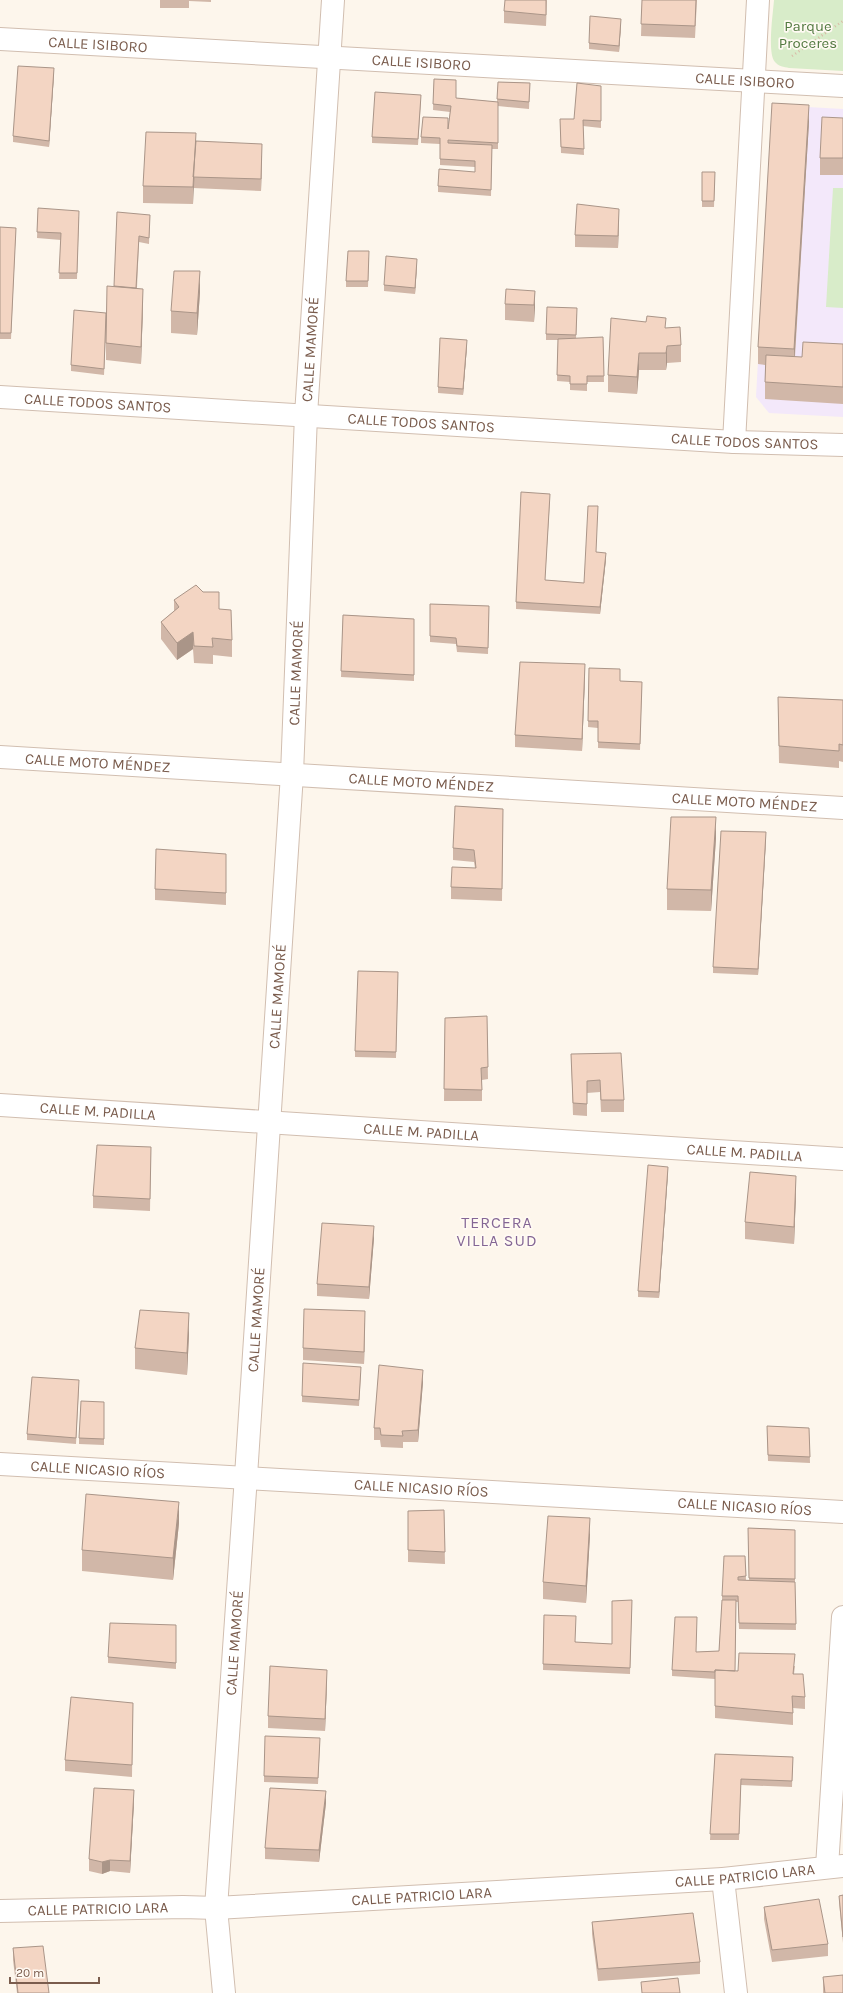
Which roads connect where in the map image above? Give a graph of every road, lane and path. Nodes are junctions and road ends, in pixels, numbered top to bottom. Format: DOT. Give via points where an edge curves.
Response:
graph roads {
  1 [pos="333,0"];
  2 [pos="758,0"];
  3 [pos="843,21"];
  4 [pos="0,39"];
  5 [pos="329,56"];
  6 [pos="753,82"];
  7 [pos="843,86"];
  8 [pos="0,397"];
  9 [pos="306,415"];
  10 [pos="734,442"];
  11 [pos="843,445"];
  12 [pos="0,757"];
  13 [pos="292,774"];
  14 [pos="843,808"];
  15 [pos="0,1105"];
  16 [pos="270,1122"];
  17 [pos="843,1159"];
  18 [pos="0,1464"];
  19 [pos="246,1476"];
  20 [pos="843,1512"];
  21 [pos="843,1617"];
  22 [pos="835,1866"];
  23 [pos="723,1879"];
  24 [pos="216,1908"];
  25 [pos="0,1911"];
  26 [pos="224,1993"];
  27 [pos="736,1993"];
  1 -- 5 [label="street, CALLE MAMORÉ"];
  2 -- 6 [label="street"];
  3 -- 6 [label="path"];
  4 -- 5 [label="street, CALLE ISIBORO"];
  5 -- 6 [label="street, CALLE ISIBORO"];
  5 -- 9 [label="street, CALLE MAMORÉ"];
  6 -- 7 [label="street, CALLE ISIBORO"];
  6 -- 10 [label="street"];
  8 -- 9 [label="street, CALLE TODOS SANTOS"];
  9 -- 10 [label="street, CALLE TODOS SANTOS"];
  9 -- 13 [label="street, CALLE MAMORÉ"];
  10 -- 11 [label="street, CALLE TODOS SANTOS"];
  12 -- 13 [label="street, CALLE MOTO MÉNDEZ"];
  13 -- 14 [label="street, CALLE MOTO MÉNDEZ"];
  13 -- 16 [label="street, CALLE MAMORÉ"];
  15 -- 16 [label="street, CALLE M. PADILLA"];
  16 -- 17 [label="street, CALLE M. PADILLA"];
  16 -- 19 [label="street, CALLE MAMORÉ"];
  18 -- 19 [label="street, CALLE NICASIO RÍOS"];
  19 -- 20 [label="street, CALLE NICASIO RÍOS"];
  19 -- 24 [label="street, CALLE MAMORÉ"];
  21 -- 22 [label="street"];
  22 -- 23 [label="street, CALLE PATRICIO LARA"];
  23 -- 24 [label="street, CALLE PATRICIO LARA"];
  23 -- 27 [label="street"];
  24 -- 25 [label="street, CALLE PATRICIO LARA"];
  24 -- 26 [label="street, CALLE MAMORÉ"];
}
